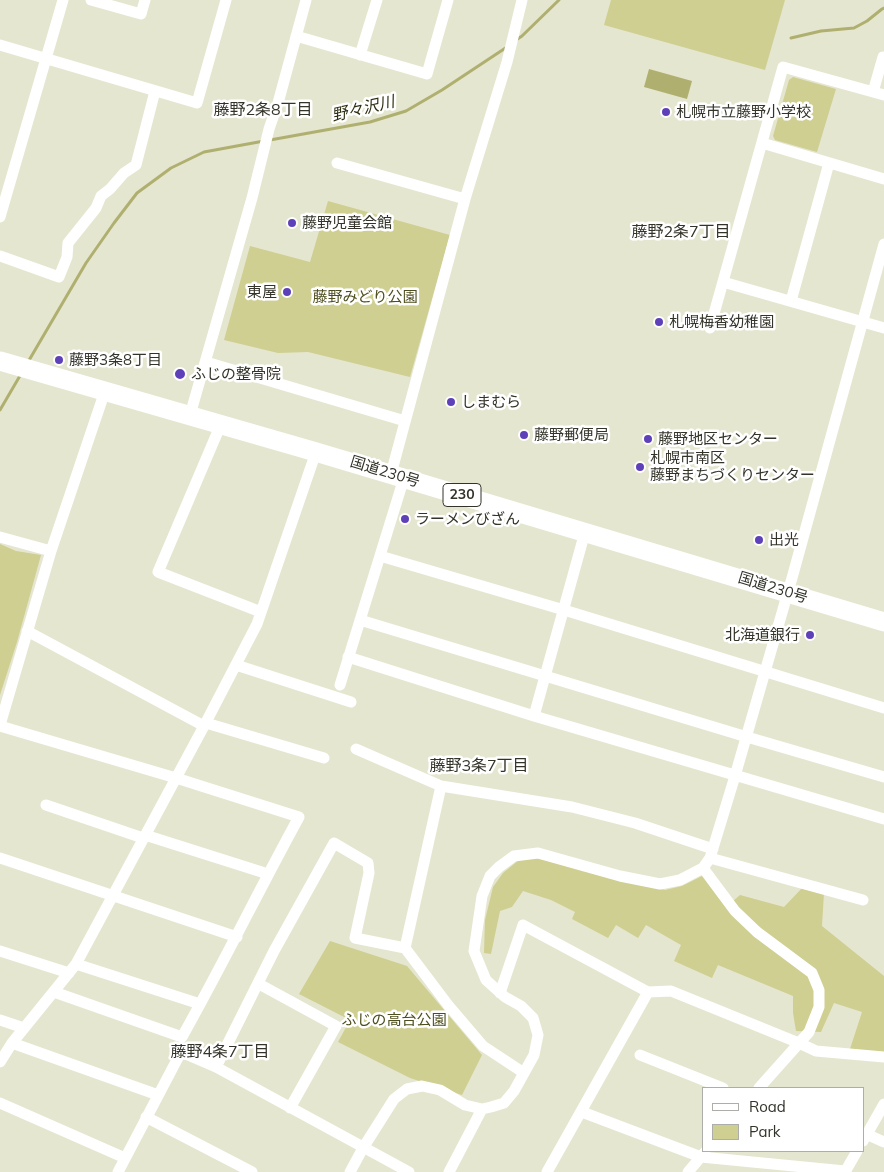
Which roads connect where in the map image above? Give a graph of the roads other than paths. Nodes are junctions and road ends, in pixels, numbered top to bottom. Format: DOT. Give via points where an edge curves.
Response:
graph roads {
  1 [pos="63,0"];
  2 [pos="91,0"];
  3 [pos="146,0"];
  4 [pos="226,0"];
  5 [pos="306,0"];
  6 [pos="377,0"];
  7 [pos="448,0"];
  8 [pos="522,0"];
  9 [pos="296,36"];
  10 [pos="0,45"];
  11 [pos="360,55"];
  12 [pos="884,57"];
  13 [pos="46,58"];
  14 [pos="155,91"];
  15 [pos="879,93"];
  16 [pos="762,143"];
  17 [pos="338,163"];
  18 [pos="829,163"];
  19 [pos="884,179"];
  20 [pos="465,199"];
  21 [pos="0,216"];
  22 [pos="884,244"];
  23 [pos="0,256"];
  24 [pos="723,282"];
  25 [pos="791,301"];
  26 [pos="862,321"];
  27 [pos="710,328"];
  28 [pos="884,328"];
  29 [pos="5,362"];
  30 [pos="206,362"];
  31 [pos="105,391"];
  32 [pos="190,415"];
  33 [pos="404,422"];
  34 [pos="221,424"];
  35 [pos="316,452"];
  36 [pos="398,476"];
  37 [pos="585,532"];
  38 [pos="0,537"];
  39 [pos="51,551"];
  40 [pos="380,556"];
  41 [pos="788,593"];
  42 [pos="564,610"];
  43 [pos="261,612"];
  44 [pos="360,620"];
  45 [pos="884,622"];
  46 [pos="27,631"];
  47 [pos="348,658"];
  48 [pos="236,666"];
  49 [pos="764,671"];
  50 [pos="545,675"];
  51 [pos="340,685"];
  52 [pos="351,702"];
  53 [pos="884,708"];
  54 [pos="534,716"];
  55 [pos="205,724"];
  56 [pos="0,726"];
  57 [pos="747,736"];
  58 [pos="356,749"];
  59 [pos="324,758"];
  60 [pos="735,776"];
  61 [pos="884,776"];
  62 [pos="176,778"];
  63 [pos="441,786"];
  64 [pos="46,806"];
  65 [pos="884,819"];
  66 [pos="144,837"];
  67 [pos="711,853"];
  68 [pos="0,858"];
  69 [pos="703,868"];
  70 [pos="268,874"];
  71 [pos="113,896"];
  72 [pos="863,900"];
  73 [pos="237,937"];
  74 [pos="405,948"];
  75 [pos="0,951"];
  76 [pos="72,969"];
  77 [pos="258,984"];
  78 [pos="54,992"];
  79 [pos="648,992"];
  80 [pos="500,993"];
  81 [pos="200,1004"];
  82 [pos="0,1020"];
  83 [pos="24,1028"];
  84 [pos="182,1037"];
  85 [pos="12,1043"];
  86 [pos="800,1043"];
  87 [pos="180,1052"];
  88 [pos="640,1055"];
  89 [pos="884,1057"];
  90 [pos="0,1062"];
  91 [pos="216,1067"];
  92 [pos="524,1073"];
  93 [pos="720,1087"];
  94 [pos="760,1087"];
  95 [pos="158,1095"];
  96 [pos="0,1103"];
  97 [pos="884,1104"];
  98 [pos="290,1108"];
  99 [pos="482,1109"];
  100 [pos="582,1112"];
  101 [pos="146,1117"];
  102 [pos="865,1137"];
  103 [pos="884,1142"];
  104 [pos="363,1148"];
  105 [pos="856,1152"];
  106 [pos="703,1154"];
  107 [pos="125,1158"];
  108 [pos="845,1171"];
  109 [pos="118,1172"];
  110 [pos="252,1172"];
  111 [pos="350,1172"];
  112 [pos="409,1172"];
  113 [pos="449,1172"];
  114 [pos="547,1172"];
  115 [pos="688,1172"];
  1 -- 13 [label="street"];
  2 -- 3 [label="street" via="141,14"];
  4 -- 14 [label="street" via="197,103"];
  5 -- 9 [label="street"];
  6 -- 11 [label="street"];
  7 -- 11 [label="street" via="427,74"];
  8 -- 20 [label="street" via="507,62"];
  9 -- 11 [label="street"];
  9 -- 30 [label="street"];
  10 -- 13 [label="street"];
  12 -- 15 [label="street"];
  13 -- 14 [label="street"];
  13 -- 21 [label="street"];
  14 -- 23 [label="street" via="136,165 101,196 96,208 68,243 67,257 59,277"];
  15 -- 16 [label="street" via="783,67"];
  16 -- 18 [label="street"];
  16 -- 24 [label="street"];
  17 -- 20 [label="street"];
  18 -- 19 [label="street"];
  18 -- 25 [label="street"];
  20 -- 33 [label="street"];
  22 -- 26 [label="street"];
  24 -- 25 [label="street"];
  24 -- 27 [label="street"];
  25 -- 26 [label="street"];
  26 -- 28 [label="street"];
  26 -- 41 [label="street"];
  29 -- 31 [label="highway, 国道230号 / 230"];
  30 -- 32 [label="street"];
  30 -- 33 [label="street"];
  31 -- 32 [label="highway, 国道230号 / 230"];
  31 -- 39 [label="street"];
  32 -- 34 [label="highway, 国道230号 / 230"];
  33 -- 36 [label="street"];
  34 -- 35 [label="highway, 国道230号 / 230"];
  34 -- 43 [label="street" via="158,572"];
  35 -- 36 [label="highway, 国道230号 / 230"];
  35 -- 43 [label="street"];
  36 -- 37 [label="highway, 国道230号 / 230"];
  36 -- 40 [label="street"];
  37 -- 41 [label="highway, 国道230号 / 230"];
  37 -- 42 [label="street"];
  38 -- 39 [label="street"];
  39 -- 46 [label="street"];
  40 -- 42 [label="street"];
  40 -- 44 [label="street"];
  41 -- 45 [label="highway, 国道230号 / 230"];
  41 -- 49 [label="street"];
  42 -- 49 [label="street"];
  42 -- 50 [label="street"];
  43 -- 48 [label="street"];
  44 -- 47 [label="street"];
  44 -- 50 [label="street"];
  46 -- 55 [label="street"];
  46 -- 56 [label="street"];
  47 -- 51 [label="street"];
  47 -- 54 [label="street"];
  48 -- 52 [label="street"];
  48 -- 55 [label="street"];
  49 -- 53 [label="street"];
  49 -- 57 [label="street"];
  50 -- 54 [label="street"];
  50 -- 57 [label="street"];
  54 -- 60 [label="street"];
  55 -- 59 [label="street"];
  55 -- 62 [label="street"];
  56 -- 62 [label="street"];
  57 -- 60 [label="street"];
  57 -- 61 [label="street"];
  58 -- 63 [label="street"];
  60 -- 65 [label="street"];
  60 -- 67 [label="street"];
  62 -- 66 [label="street"];
  62 -- 70 [label="street" via="299,818"];
  63 -- 67 [label="street" via="572,807 635,823"];
  63 -- 74 [label="street"];
  64 -- 66 [label="street"];
  66 -- 70 [label="street"];
  66 -- 71 [label="street"];
  67 -- 69 [label="street"];
  67 -- 72 [label="street"];
  68 -- 71 [label="street"];
  69 -- 80 [label="street" via="680,880 660,884 538,853 514,856 490,876 482,896 474,952 486,980"];
  69 -- 86 [label="street" via="735,911 757,932 812,973 819,990 819,1007 809,1032"];
  70 -- 73 [label="street"];
  71 -- 73 [label="street"];
  71 -- 76 [label="street"];
  73 -- 81 [label="street"];
  74 -- 77 [label="street" via="355,938 369,873 368,863 334,843"];
  74 -- 92 [label="street" via="483,1046"];
  75 -- 76 [label="street"];
  76 -- 78 [label="street"];
  76 -- 81 [label="street"];
  77 -- 91 [label="street"];
  77 -- 98 [label="street" via="336,1026"];
  78 -- 83 [label="street"];
  78 -- 84 [label="street"];
  79 -- 80 [label="street" via="523,925"];
  79 -- 86 [label="street" via="671,991"];
  79 -- 100 [label="street"];
  80 -- 92 [label="street" via="533,1018 538,1035 534,1055"];
  81 -- 84 [label="street"];
  82 -- 83 [label="street"];
  83 -- 85 [label="street"];
  84 -- 87 [label="street"];
  85 -- 90 [label="street"];
  85 -- 95 [label="street"];
  86 -- 89 [label="street" via="816,1051"];
  86 -- 94 [label="street"];
  87 -- 91 [label="street"];
  87 -- 95 [label="street"];
  88 -- 93 [label="street"];
  91 -- 98 [label="street"];
  92 -- 99 [label="street" via="504,1103"];
  95 -- 101 [label="street"];
  96 -- 107 [label="street"];
  97 -- 102 [label="street"];
  98 -- 104 [label="street"];
  99 -- 104 [label="street" via="465,1105 440,1090 422,1086 407,1089 394,1099"];
  99 -- 113 [label="street"];
  100 -- 106 [label="street"];
  100 -- 114 [label="street"];
  101 -- 107 [label="street"];
  101 -- 110 [label="street"];
  102 -- 103 [label="street"];
  104 -- 111 [label="street"];
  104 -- 112 [label="street"];
  105 -- 108 [label="street"];
  106 -- 108 [label="street"];
  106 -- 115 [label="street"];
  107 -- 109 [label="street"];
}
